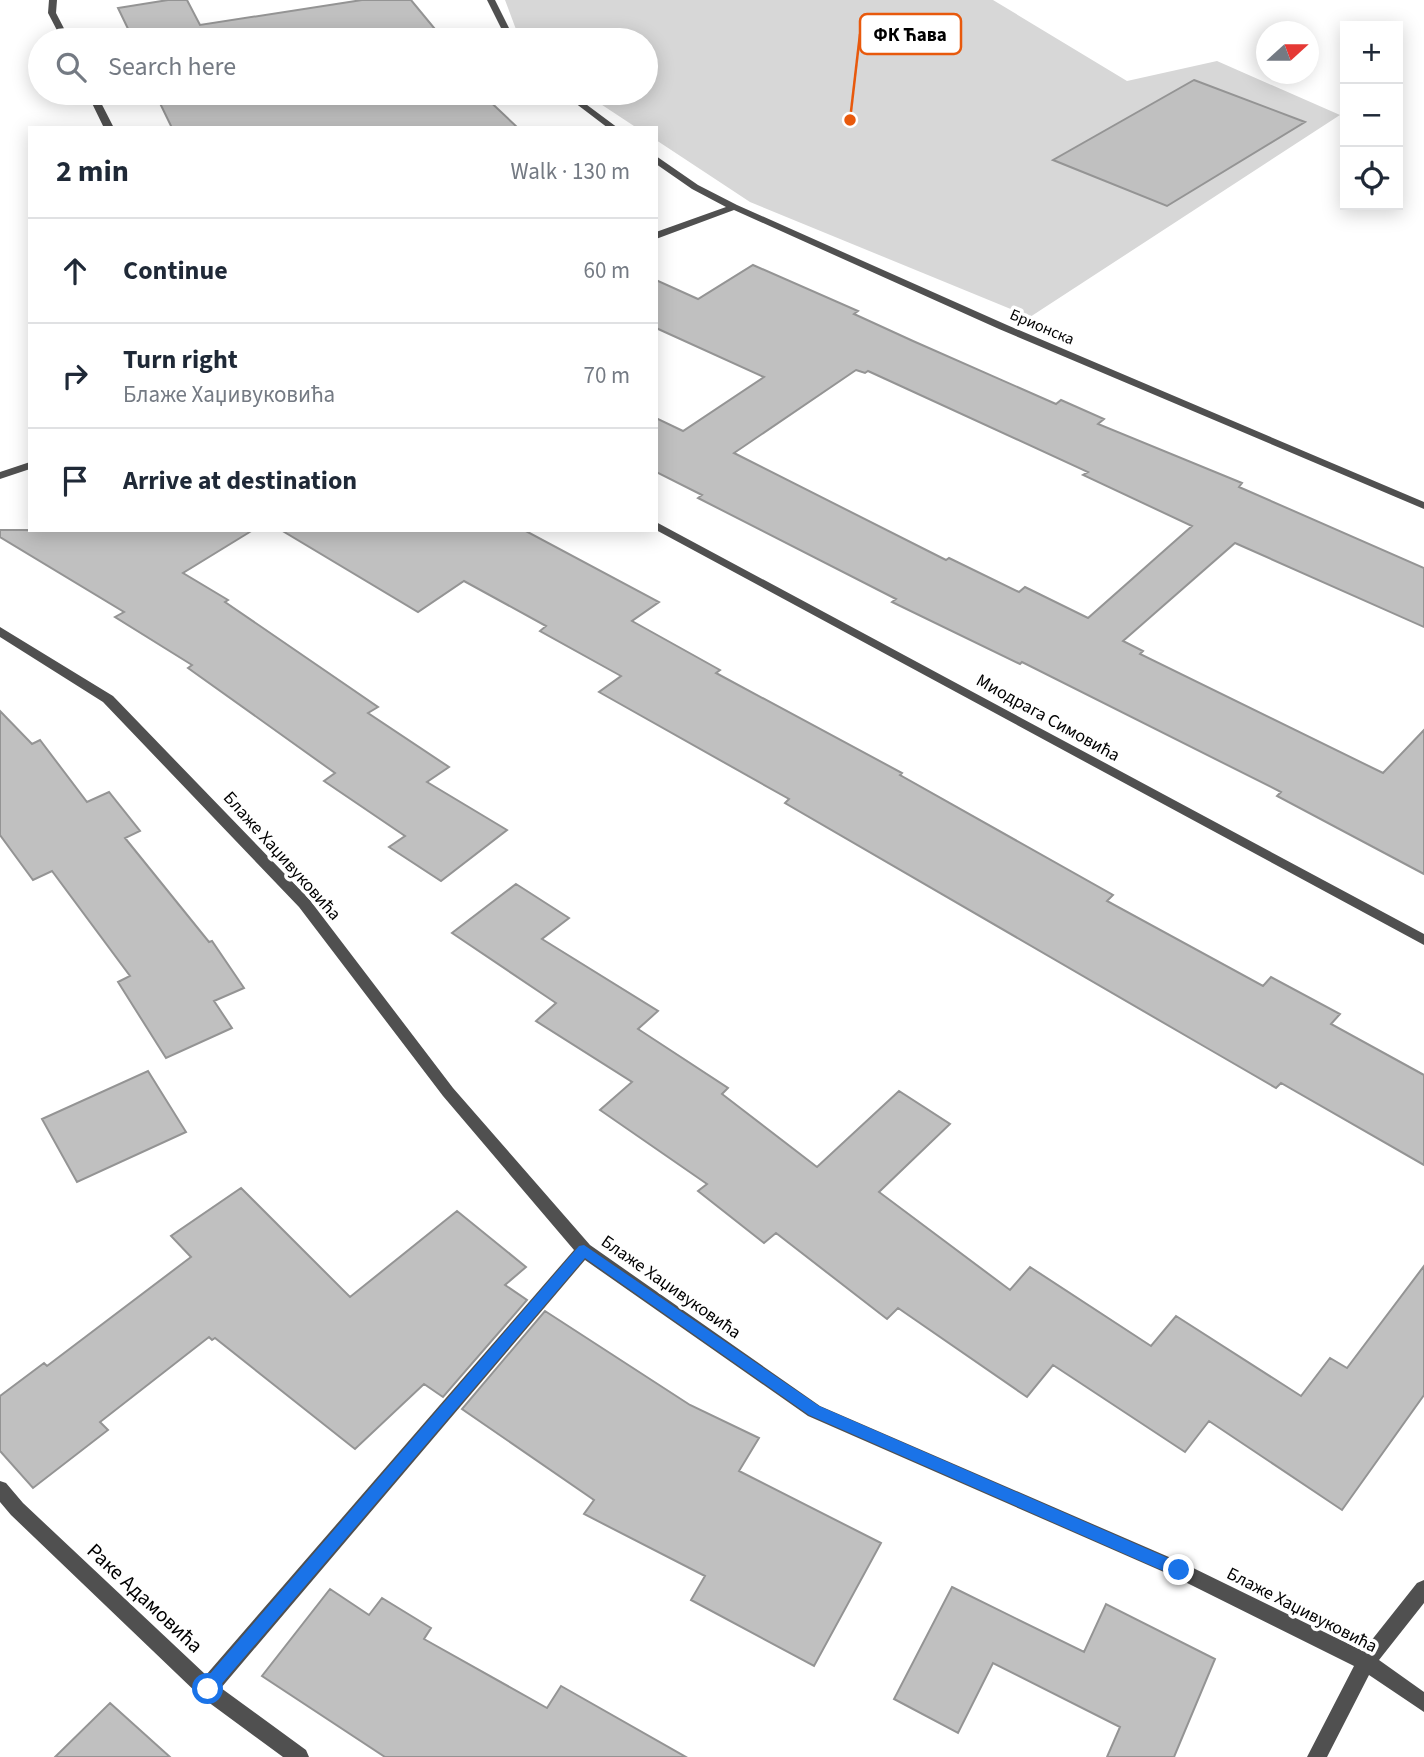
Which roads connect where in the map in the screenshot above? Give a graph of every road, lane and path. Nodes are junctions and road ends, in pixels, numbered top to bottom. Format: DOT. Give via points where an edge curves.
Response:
graph roads {
  1 [pos="53,0"];
  2 [pos="491,0"];
  3 [pos="60,28"];
  4 [pos="505,28"];
  5 [pos="98,105"];
  6 [pos="582,105"];
  7 [pos="108,126"];
  8 [pos="611,126"];
  9 [pos="658,160"];
  10 [pos="734,207"];
  11 [pos="658,235"];
  12 [pos="28,466"];
  13 [pos="0,476"];
  14 [pos="1424,506"];
  15 [pos="658,526"];
  16 [pos="0,631"];
  17 [pos="1424,940"];
  18 [pos="584,1250"];
  19 [pos="0,1489"];
  20 [pos="1424,1589"];
  21 [pos="1366,1662"];
  22 [pos="208,1689"];
  23 [pos="1424,1703"];
  24 [pos="299,1757"];
  25 [pos="1317,1757"];
  1 -- 3 [label="street" via="52,13"];
  2 -- 4 [label="street"];
  5 -- 7 [label="street"];
  6 -- 8 [label="street"];
  9 -- 10 [label="street, Брионска"];
  10 -- 11 [label="street"];
  10 -- 14 [label="street, Брионска"];
  12 -- 13 [label="street"];
  15 -- 17 [label="street, Миодрага Симовића"];
  16 -- 18 [label="street, Блаже Хаџивуковића" via="108,699 304,903 448,1092"];
  18 -- 21 [label="street, Блаже Хаџивуковића" via="814,1411 1179,1570"];
  18 -- 22 [label="street"];
  19 -- 22 [label="street, Раке Адамовића"];
  20 -- 21 [label="street"];
  21 -- 23 [label="street, Блаже Хаџивуковића"];
  21 -- 25 [label="street"];
  22 -- 24 [label="street, Раке Адамовића"];
}
